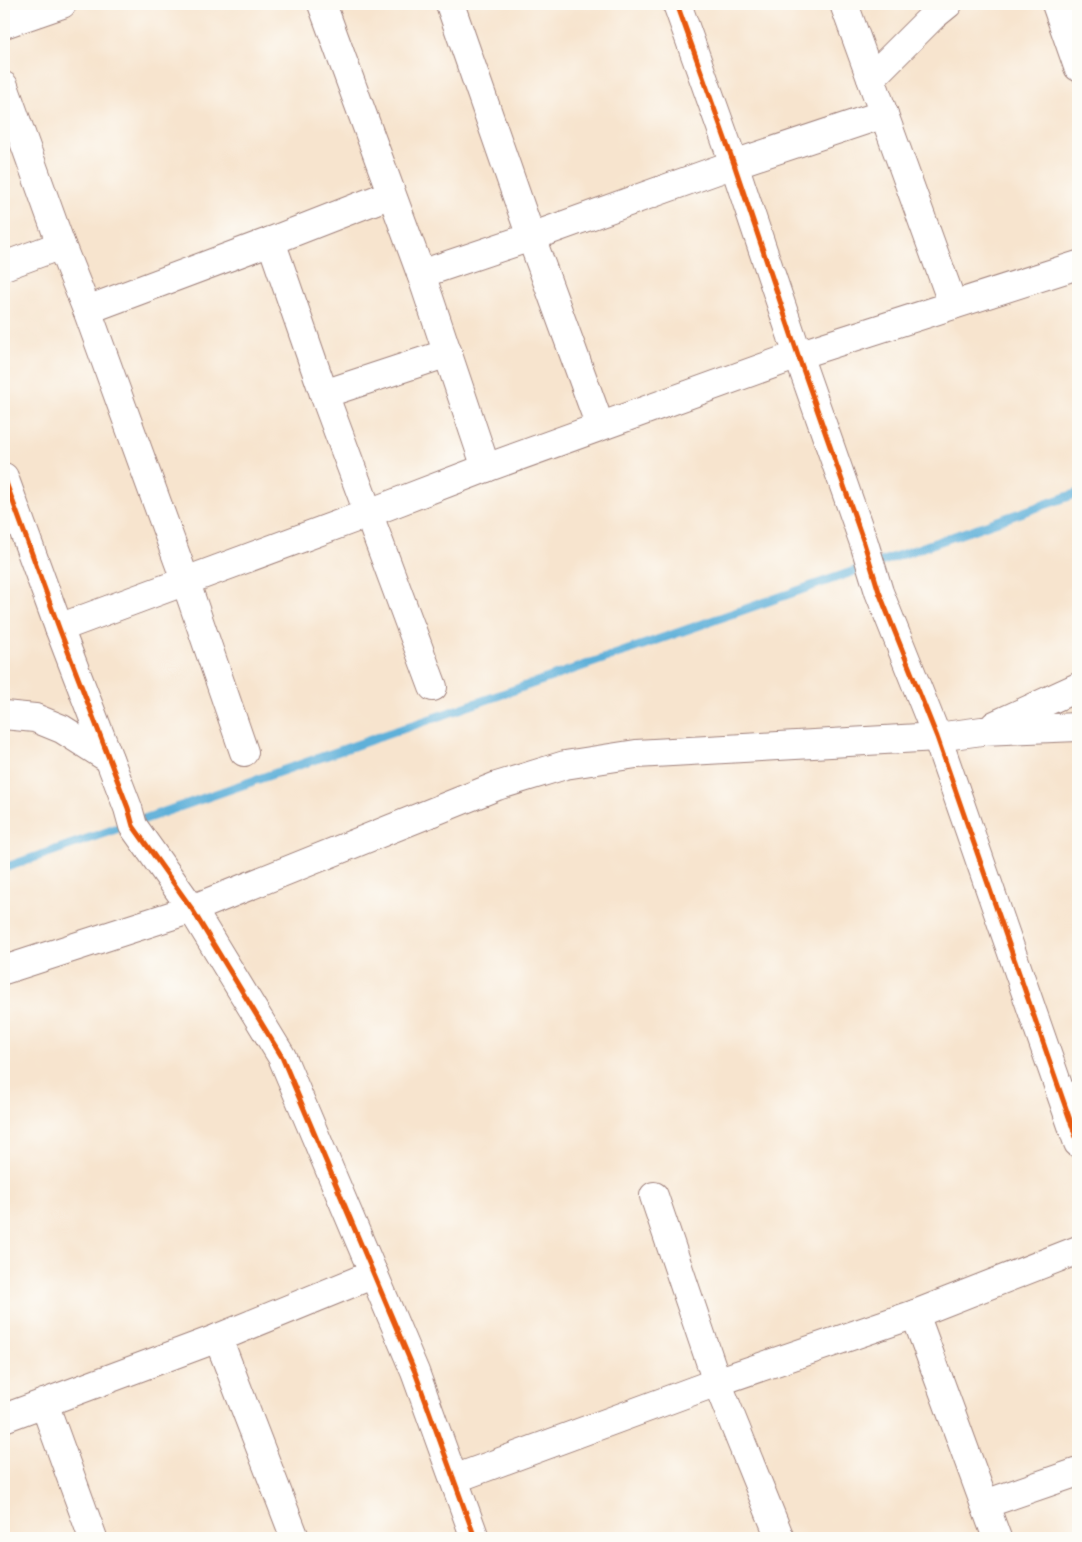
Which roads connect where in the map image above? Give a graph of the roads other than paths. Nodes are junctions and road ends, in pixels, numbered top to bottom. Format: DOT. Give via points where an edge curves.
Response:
graph roads {
  1 [pos="62,4"];
  2 [pos="322,4"];
  3 [pos="450,4"];
  4 [pos="677,4"];
  5 [pos="844,4"];
  6 [pos="948,4"];
  7 [pos="1056,4"];
  8 [pos="4,24"];
  9 [pos="1078,67"];
  10 [pos="871,78"];
  11 [pos="4,86"];
  12 [pos="884,114"];
  13 [pos="734,164"];
  14 [pos="391,194"];
  15 [pos="531,237"];
  16 [pos="271,241"];
  17 [pos="61,245"];
  18 [pos="1078,265"];
  19 [pos="4,266"];
  20 [pos="421,274"];
  21 [pos="953,305"];
  22 [pos="87,310"];
  23 [pos="448,353"];
  24 [pos="798,355"];
  25 [pos="324,394"];
  26 [pos="600,426"];
  27 [pos="486,468"];
  28 [pos="4,477"];
  29 [pos="369,513"];
  30 [pos="185,580"];
  31 [pos="59,628"];
  32 [pos="433,687"];
  33 [pos="1078,687"];
  34 [pos="4,715"];
  35 [pos="1078,727"];
  36 [pos="982,731"];
  37 [pos="937,737"];
  38 [pos="244,752"];
  39 [pos="109,759"];
  40 [pos="192,909"];
  41 [pos="4,970"];
  42 [pos="1078,1143"];
  43 [pos="654,1196"];
  44 [pos="1078,1250"];
  45 [pos="374,1274"];
  46 [pos="915,1314"];
  47 [pos="218,1338"];
  48 [pos="717,1382"];
  49 [pos="44,1403"];
  50 [pos="4,1418"];
  51 [pos="1078,1472"];
  52 [pos="454,1479"];
  53 [pos="985,1504"];
  54 [pos="93,1538"];
  55 [pos="295,1538"];
  56 [pos="475,1538"];
  57 [pos="780,1538"];
  58 [pos="997,1538"];
  1 -- 8 [label="street"];
  2 -- 14 [label="street"];
  3 -- 15 [label="street"];
  4 -- 13 [label="street"];
  5 -- 10 [label="street"];
  6 -- 10 [label="street"];
  7 -- 9 [label="street"];
  10 -- 12 [label="street"];
  11 -- 17 [label="street"];
  12 -- 13 [label="street"];
  12 -- 21 [label="street"];
  13 -- 15 [label="street"];
  13 -- 24 [label="street"];
  14 -- 16 [label="street"];
  14 -- 20 [label="street"];
  15 -- 20 [label="street"];
  15 -- 26 [label="street"];
  16 -- 22 [label="street"];
  16 -- 25 [label="street"];
  17 -- 19 [label="street"];
  17 -- 22 [label="street"];
  18 -- 21 [label="street"];
  20 -- 23 [label="street"];
  21 -- 24 [label="street"];
  22 -- 30 [label="street"];
  23 -- 25 [label="street"];
  23 -- 27 [label="street"];
  24 -- 26 [label="street"];
  24 -- 37 [label="street" via="879,592"];
  25 -- 29 [label="street"];
  26 -- 27 [label="street"];
  27 -- 29 [label="street"];
  28 -- 31 [label="street"];
  29 -- 30 [label="street"];
  29 -- 32 [label="street"];
  30 -- 31 [label="street"];
  30 -- 38 [label="street"];
  31 -- 39 [label="street"];
  33 -- 36 [label="street"];
  34 -- 39 [label="street" via="35,718 62,729"];
  35 -- 36 [label="street"];
  36 -- 37 [label="street"];
  37 -- 40 [label="street" via="636,754 565,765 497,786"];
  37 -- 42 [label="street"];
  39 -- 40 [label="street" via="130,817"];
  40 -- 41 [label="street"];
  40 -- 45 [label="street" via="282,1057"];
  43 -- 48 [label="street"];
  44 -- 46 [label="street"];
  45 -- 47 [label="street"];
  45 -- 52 [label="street" via="415,1372"];
  46 -- 48 [label="street"];
  46 -- 53 [label="street"];
  47 -- 49 [label="street"];
  47 -- 55 [label="street"];
  48 -- 52 [label="street"];
  48 -- 57 [label="street"];
  49 -- 50 [label="street"];
  49 -- 54 [label="street"];
  51 -- 53 [label="street"];
  52 -- 56 [label="street"];
  53 -- 58 [label="street"];
}
